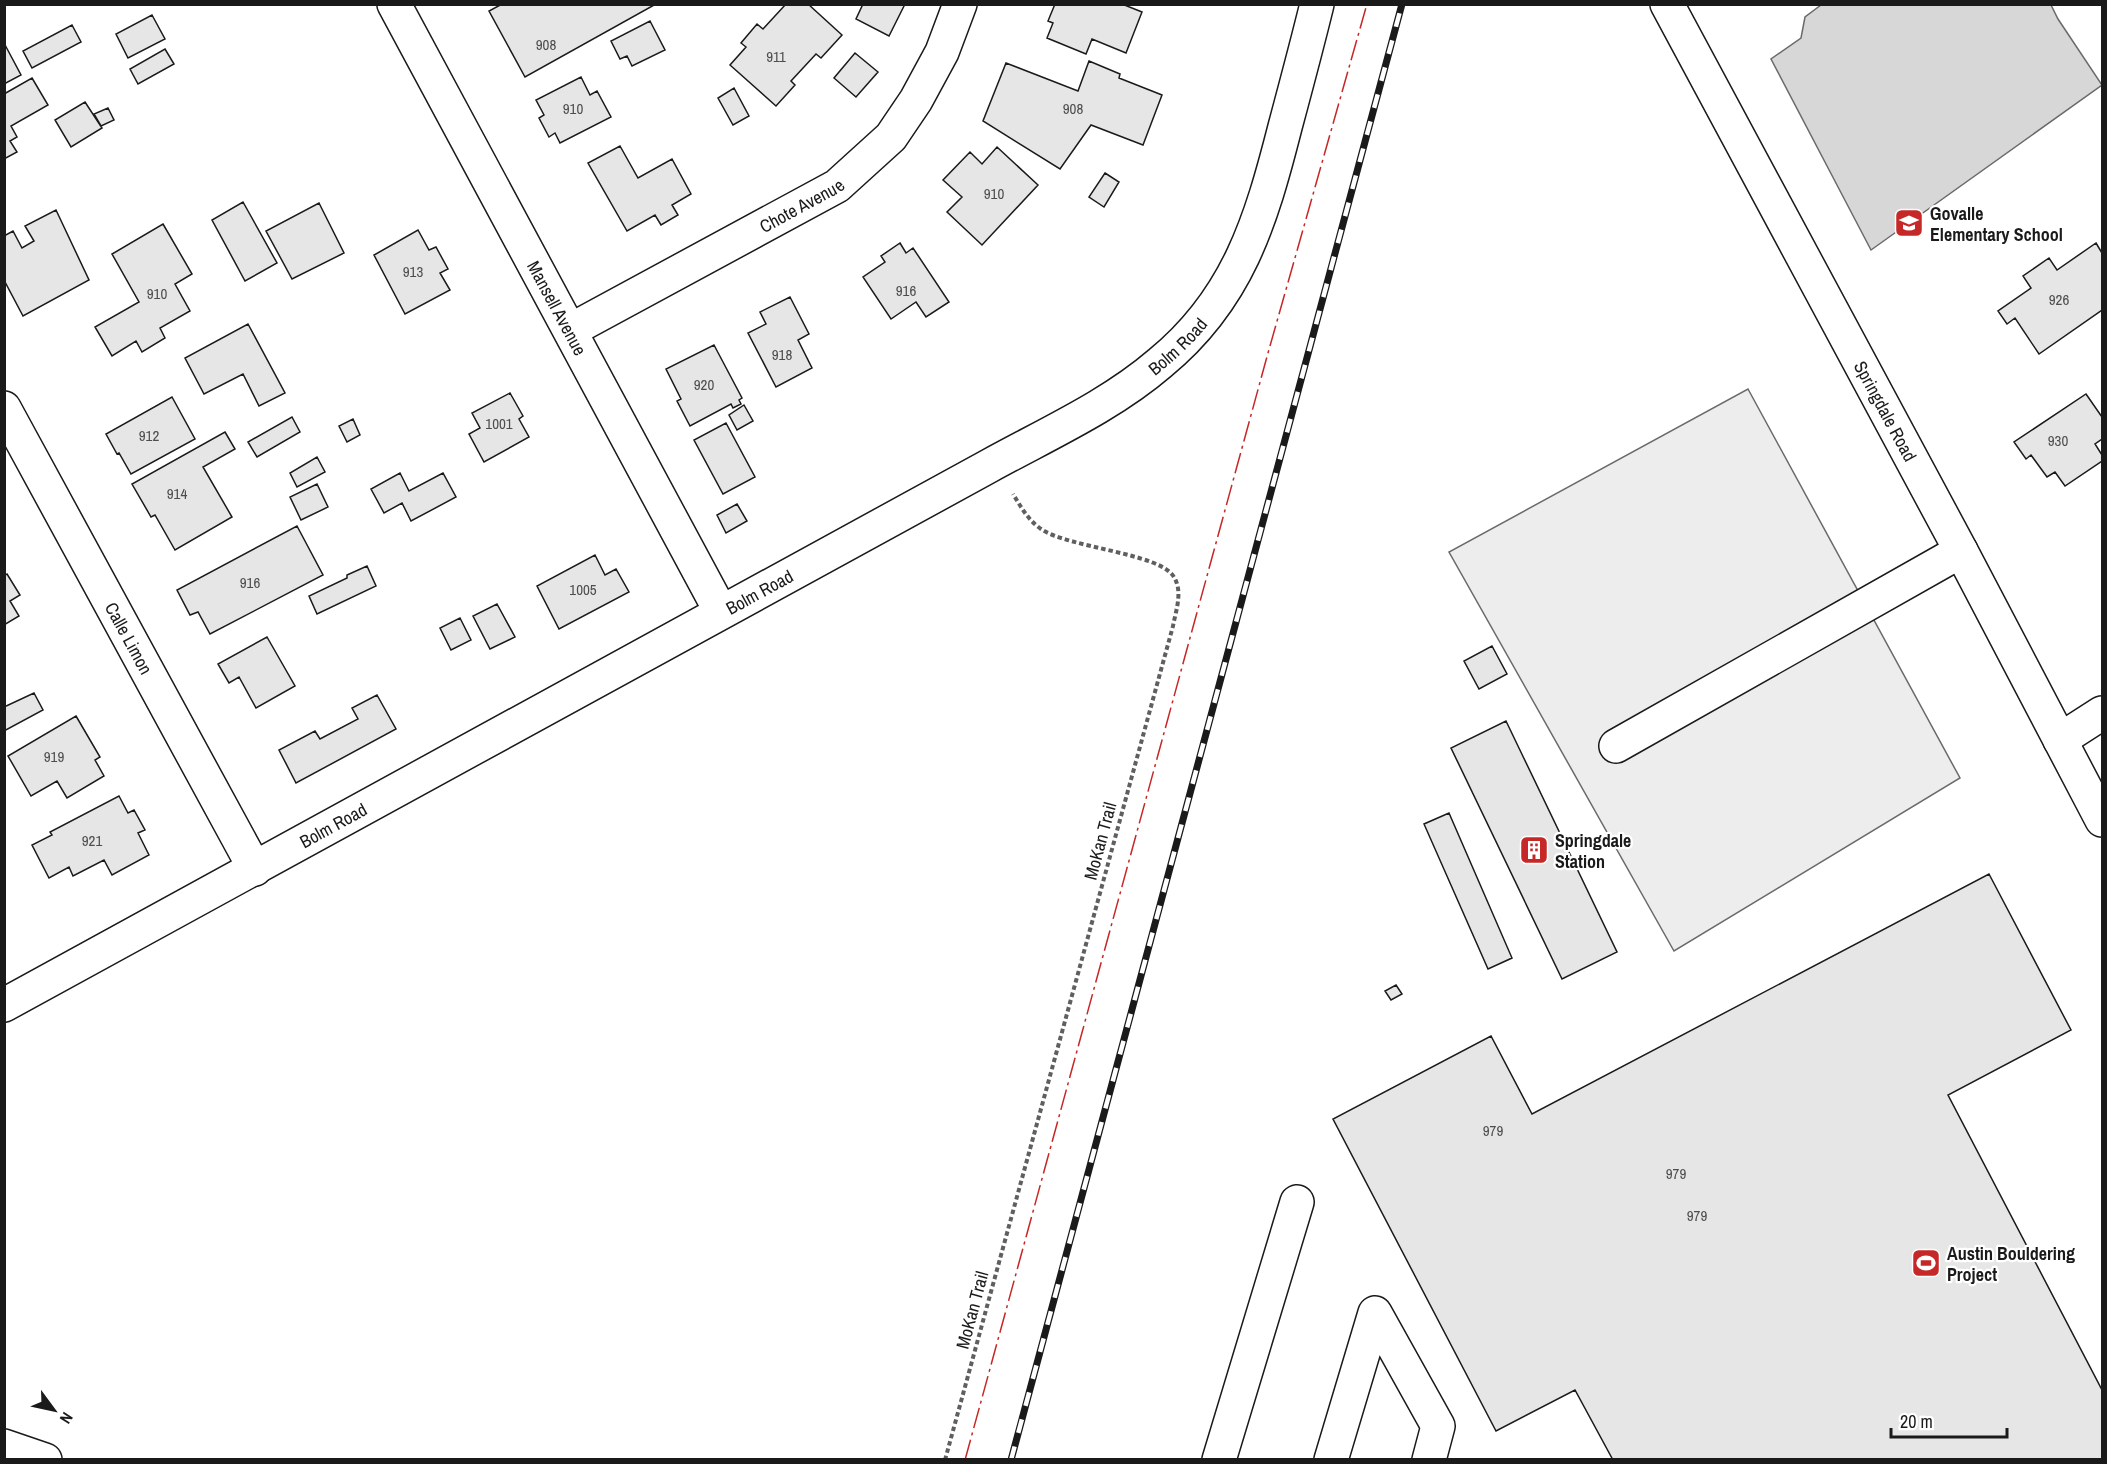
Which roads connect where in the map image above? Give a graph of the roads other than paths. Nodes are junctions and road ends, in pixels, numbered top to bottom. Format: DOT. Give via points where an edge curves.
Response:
graph roads {
  1 [pos="394,4"];
  2 [pos="960,4"];
  3 [pos="1317,4"];
  4 [pos="1675,8"];
  5 [pos="571,330"];
  6 [pos="4,408"];
  7 [pos="1961,551"];
  8 [pos="721,612"];
  9 [pos="2103,713"];
  10 [pos="2060,740"];
  11 [pos="1616,746"];
  12 [pos="2103,820"];
  13 [pos="255,869"];
  14 [pos="4,1005"];
  15 [pos="1297,1202"];
  16 [pos="1438,1426"];
  17 [pos="4,1446"];
  18 [pos="45,1460"];
  19 [pos="1219,1460"];
  20 [pos="1331,1460"];
  21 [pos="1429,1460"];
  22 [pos="1457,1460"];
  1 -- 5 [label="street, Mansell Avenue"];
  2 -- 5 [label="street, Chote Avenue" via="942,52 898,128 837,186"];
  3 -- 8 [label="street, Bolm Road" via="1267,198 1249,244 1216,304 1190,336 1161,363 1095,408"];
  4 -- 7 [label="street, Springdale Road"];
  5 -- 8 [label="street, Mansell Avenue"];
  6 -- 13 [label="street, Calle Limon"];
  7 -- 10 [label="street, Springdale Road"];
  7 -- 11 [label="street"];
  8 -- 13 [label="street, Bolm Road"];
  9 -- 10 [label="street"];
  10 -- 12 [label="street, Springdale Road"];
  13 -- 14 [label="street, Bolm Road"];
  15 -- 19 [label="street"];
  16 -- 20 [label="street" via="1375,1312"];
  16 -- 21 [label="street"];
  16 -- 22 [label="street"];
  17 -- 18 [label="street"];
}
